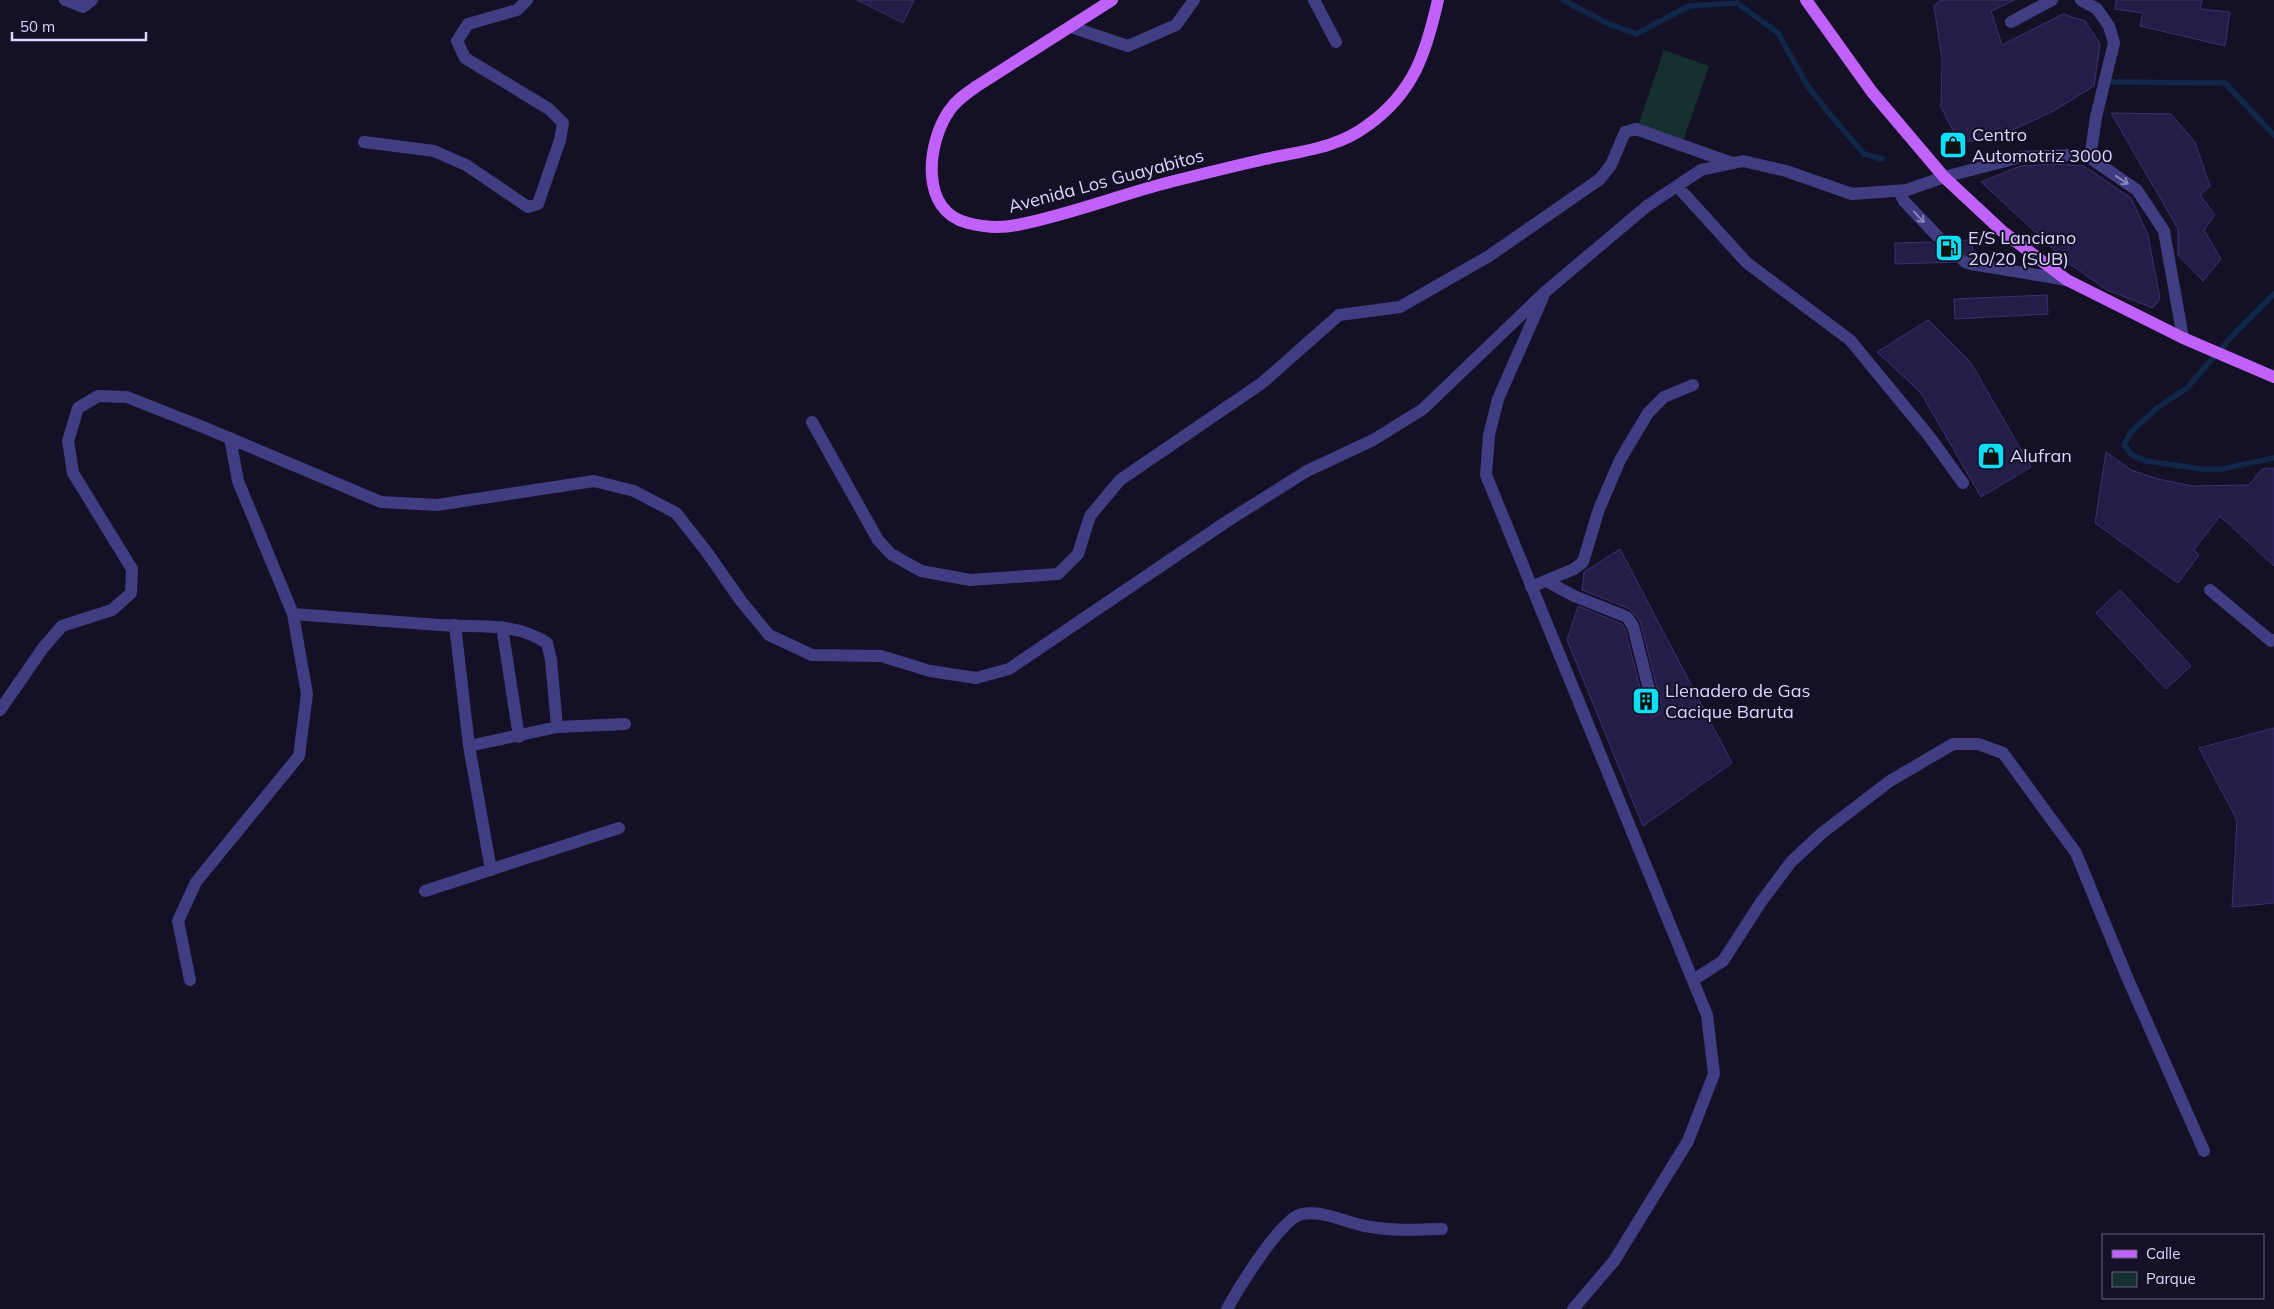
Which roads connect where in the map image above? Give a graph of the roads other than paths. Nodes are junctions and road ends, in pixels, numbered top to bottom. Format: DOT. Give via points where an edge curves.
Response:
graph roads {
  1 [pos="65,0"];
  2 [pos="92,0"];
  3 [pos="526,0"];
  4 [pos="1112,0"];
  5 [pos="1194,0"];
  6 [pos="1314,0"];
  7 [pos="1438,0"];
  8 [pos="1806,0"];
  9 [pos="2052,0"];
  10 [pos="2081,0"];
  11 [pos="2011,22"];
  12 [pos="1071,27"];
  13 [pos="1336,42"];
  14 [pos="364,142"];
  15 [pos="2090,158"];
  16 [pos="1732,163"];
  17 [pos="1944,178"];
  18 [pos="1677,186"];
  19 [pos="1898,191"];
  20 [pos="1942,241"];
  21 [pos="1965,262"];
  22 [pos="2067,280"];
  23 [pos="1545,292"];
  24 [pos="2183,338"];
  25 [pos="2274,377"];
  26 [pos="1693,386"];
  27 [pos="812,422"];
  28 [pos="230,438"];
  29 [pos="1963,482"];
  30 [pos="1548,582"];
  31 [pos="1531,587"];
  32 [pos="2210,590"];
  33 [pos="293,614"];
  34 [pos="455,625"];
  35 [pos="502,627"];
  36 [pos="2274,640"];
  37 [pos="1654,709"];
  38 [pos="0,710"];
  39 [pos="625,724"];
  40 [pos="557,727"];
  41 [pos="519,736"];
  42 [pos="469,746"];
  43 [pos="619,828"];
  44 [pos="491,870"];
  45 [pos="425,891"];
  46 [pos="190,980"];
  47 [pos="1693,980"];
  48 [pos="2204,1151"];
  49 [pos="1442,1229"];
  50 [pos="1227,1309"];
  51 [pos="1573,1309"];
  1 -- 2 [label="street" via="83,7"];
  3 -- 14 [label="street" via="517,10 468,24 457,41 465,58 549,108 563,123 538,204 528,207 466,165 434,151"];
  4 -- 12 [label="main road, Avenida Los Guayabitos"];
  5 -- 12 [label="street" via="1176,26 1128,46"];
  6 -- 13 [label="street"];
  7 -- 12 [label="main road, Avenida Los Guayabitos" via="1421,60 1409,85 1380,116 1340,143 1168,182 1016,226 982,226 958,220 939,198 933,181 931,158 944,119 957,101 977,86"];
  8 -- 17 [label="main road" via="1872,92"];
  9 -- 11 [label="street"];
  10 -- 15 [label="street" via="2098,9 2109,26 2114,43 2096,117"];
  15 -- 17 [label="street" via="2077,155 2021,157"];
  15 -- 24 [label="street, one-way" via="2137,190 2164,231"];
  16 -- 18 [label="street" via="1701,170"];
  16 -- 19 [label="street" via="1743,161 1786,171 1852,194"];
  16 -- 27 [label="street" via="1636,129 1625,132 1611,165 1600,179 1497,250 1400,306 1339,315 1262,382 1120,480 1090,516 1078,554 1058,574 970,580 921,570 891,554 878,540"];
  17 -- 19 [label="street"];
  17 -- 22 [label="main road" via="2002,231"];
  18 -- 23 [label="street" via="1647,206"];
  18 -- 29 [label="street" via="1747,263 1850,340"];
  19 -- 20 [label="street, one-way"];
  21 -- 22 [label="street"];
  22 -- 24 [label="main road"];
  23 -- 28 [label="street" via="1423,409 1373,440 1307,471 1009,669 976,678 930,671 881,656 812,655 769,635 676,513 634,491 594,481 437,505 381,502"];
  23 -- 31 [label="street" via="1498,400 1489,436 1486,474"];
  24 -- 25 [label="main road"];
  26 -- 30 [label="street" via="1664,397 1648,413 1620,460 1599,509 1583,562"];
  28 -- 33 [label="street" via="238,481"];
  28 -- 38 [label="street" via="127,397 98,396 78,408 68,441 73,474 132,569 131,593 112,610 62,626"];
  30 -- 31 [label="street"];
  30 -- 37 [label="street" via="1627,617"];
  31 -- 47 [label="street"];
  32 -- 36 [label="street" via="2270,641"];
  33 -- 34 [label="street"];
  33 -- 46 [label="street" via="307,694 299,756 196,882 178,921"];
  34 -- 35 [label="street"];
  34 -- 42 [label="street"];
  35 -- 40 [label="street" via="537,636 547,643"];
  35 -- 41 [label="street"];
  39 -- 40 [label="street"];
  40 -- 41 [label="street"];
  41 -- 42 [label="street"];
  42 -- 44 [label="street"];
  43 -- 44 [label="street"];
  44 -- 45 [label="street"];
  47 -- 48 [label="street" via="1723,961 1791,862 1822,833 1890,781 1953,744 1978,744 2003,753 2076,853"];
  47 -- 51 [label="street" via="1708,1015 1714,1074 1688,1141 1614,1261"];
  49 -- 50 [label="street" via="1399,1231 1364,1226 1321,1214 1300,1214 1273,1238"];
}
